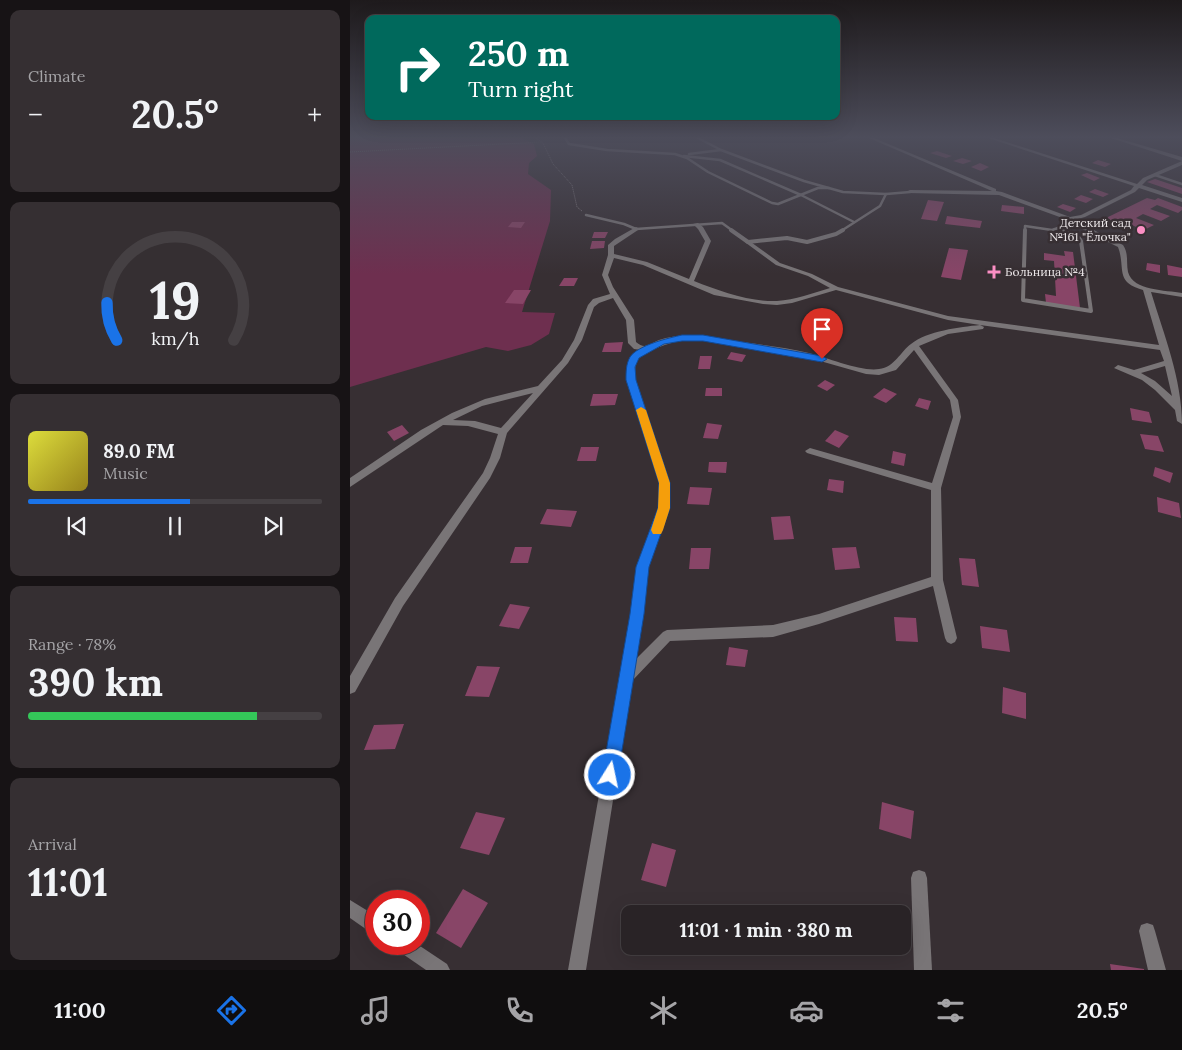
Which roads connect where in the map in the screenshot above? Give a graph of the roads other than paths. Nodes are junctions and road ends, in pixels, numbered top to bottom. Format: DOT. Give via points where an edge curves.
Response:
graph roads {
  1 [pos="731,183"];
  2 [pos="774,183"];
  3 [pos="816,183"];
  4 [pos="977,183"];
  5 [pos="1134,183"];
  6 [pos="1139,185"];
  7 [pos="829,188"];
  8 [pos="910,192"];
  9 [pos="1000,193"];
  10 [pos="886,194"];
  11 [pos="801,195"];
  12 [pos="1182,200"];
  13 [pos="586,215"];
  14 [pos="1072,221"];
  15 [pos="854,222"];
  16 [pos="696,224"];
  17 [pos="1058,228"];
  18 [pos="636,229"];
  19 [pos="748,242"];
  20 [pos="613,256"];
  21 [pos="691,281"];
  22 [pos="836,288"];
  23 [pos="1146,289"];
  24 [pos="1182,295"];
  25 [pos="614,296"];
  26 [pos="998,325"];
  27 [pos="914,345"];
  28 [pos="1163,348"];
  29 [pos="646,349"];
  30 [pos="1168,362"];
  31 [pos="1118,368"];
  32 [pos="1136,372"];
  33 [pos="542,388"];
  34 [pos="1181,410"];
  35 [pos="1182,421"];
  36 [pos="437,425"];
  37 [pos="503,432"];
  38 [pos="810,451"];
  39 [pos="350,483"];
  40 [pos="936,488"];
  41 [pos="937,580"];
  42 [pos="951,638"];
  43 [pos="626,678"];
  44 [pos="350,688"];
  45 [pos="919,878"];
  46 [pos="350,908"];
  47 [pos="365,918"];
  48 [pos="1147,931"];
  49 [pos="420,955"];
  50 [pos="442,970"];
  51 [pos="577,970"];
  52 [pos="923,970"];
  53 [pos="1157,970"];
  1 -- 11 [label="lane" via="772,203 778,204"];
  2 -- 11 [label="lane"];
  3 -- 7 [label="lane"];
  4 -- 9 [label="street"];
  5 -- 6 [label="street"];
  6 -- 12 [label="street"];
  6 -- 14 [label="street"];
  7 -- 10 [label="lane" via="843,192"];
  7 -- 11 [label="lane" via="818,188"];
  8 -- 9 [label="street"];
  8 -- 10 [label="lane"];
  9 -- 14 [label="street"];
  10 -- 15 [label="lane" via="880,206"];
  11 -- 15 [label="lane"];
  13 -- 18 [label="lane"];
  14 -- 17 [label="lane"];
  14 -- 23 [label="street" via="1121,246 1125,275 1136,286"];
  15 -- 19 [label="lane" via="836,234 807,242 787,238"];
  16 -- 18 [label="lane"];
  16 -- 19 [label="lane" via="722,223"];
  16 -- 21 [label="street" via="708,241"];
  17 -- 17 [label="lane" via="1081,241 1091,311 1023,300 1025,226"];
  18 -- 20 [label="street" via="611,245"];
  19 -- 22 [label="street" via="778,264"];
  20 -- 21 [label="street" via="645,263"];
  20 -- 25 [label="street" via="605,269"];
  21 -- 22 [label="street" via="717,293 776,303"];
  22 -- 26 [label="street" via="923,313"];
  23 -- 24 [label="street"];
  23 -- 28 [label="street"];
  25 -- 29 [label="street" via="631,323 632,343"];
  25 -- 33 [label="street" via="596,302 592,307 574,347"];
  26 -- 27 [label="street" via="950,331"];
  26 -- 28 [label="street"];
  27 -- 29 [label="street" via="893,368 879,372 807,355 703,338 675,339"];
  27 -- 40 [label="street" via="954,400 956,417"];
  28 -- 30 [label="street"];
  29 -- 43 [label="street" via="635,357 631,380 665,483 664,508 642,567"];
  30 -- 32 [label="street"];
  30 -- 34 [label="street"];
  31 -- 32 [label="street"];
  32 -- 34 [label="street"];
  33 -- 36 [label="street" via="472,407"];
  33 -- 37 [label="street"];
  34 -- 35 [label="street"];
  36 -- 37 [label="street" via="458,422"];
  36 -- 39 [label="street"];
  37 -- 44 [label="street" via="486,475 399,602"];
  38 -- 40 [label="street"];
  40 -- 41 [label="street"];
  41 -- 42 [label="street"];
  41 -- 43 [label="street" via="773,632 667,636"];
  43 -- 51 [label="street"];
  45 -- 52 [label="street"];
  46 -- 47 [label="street"];
  48 -- 53 [label="street"];
  49 -- 50 [label="street"];
}
